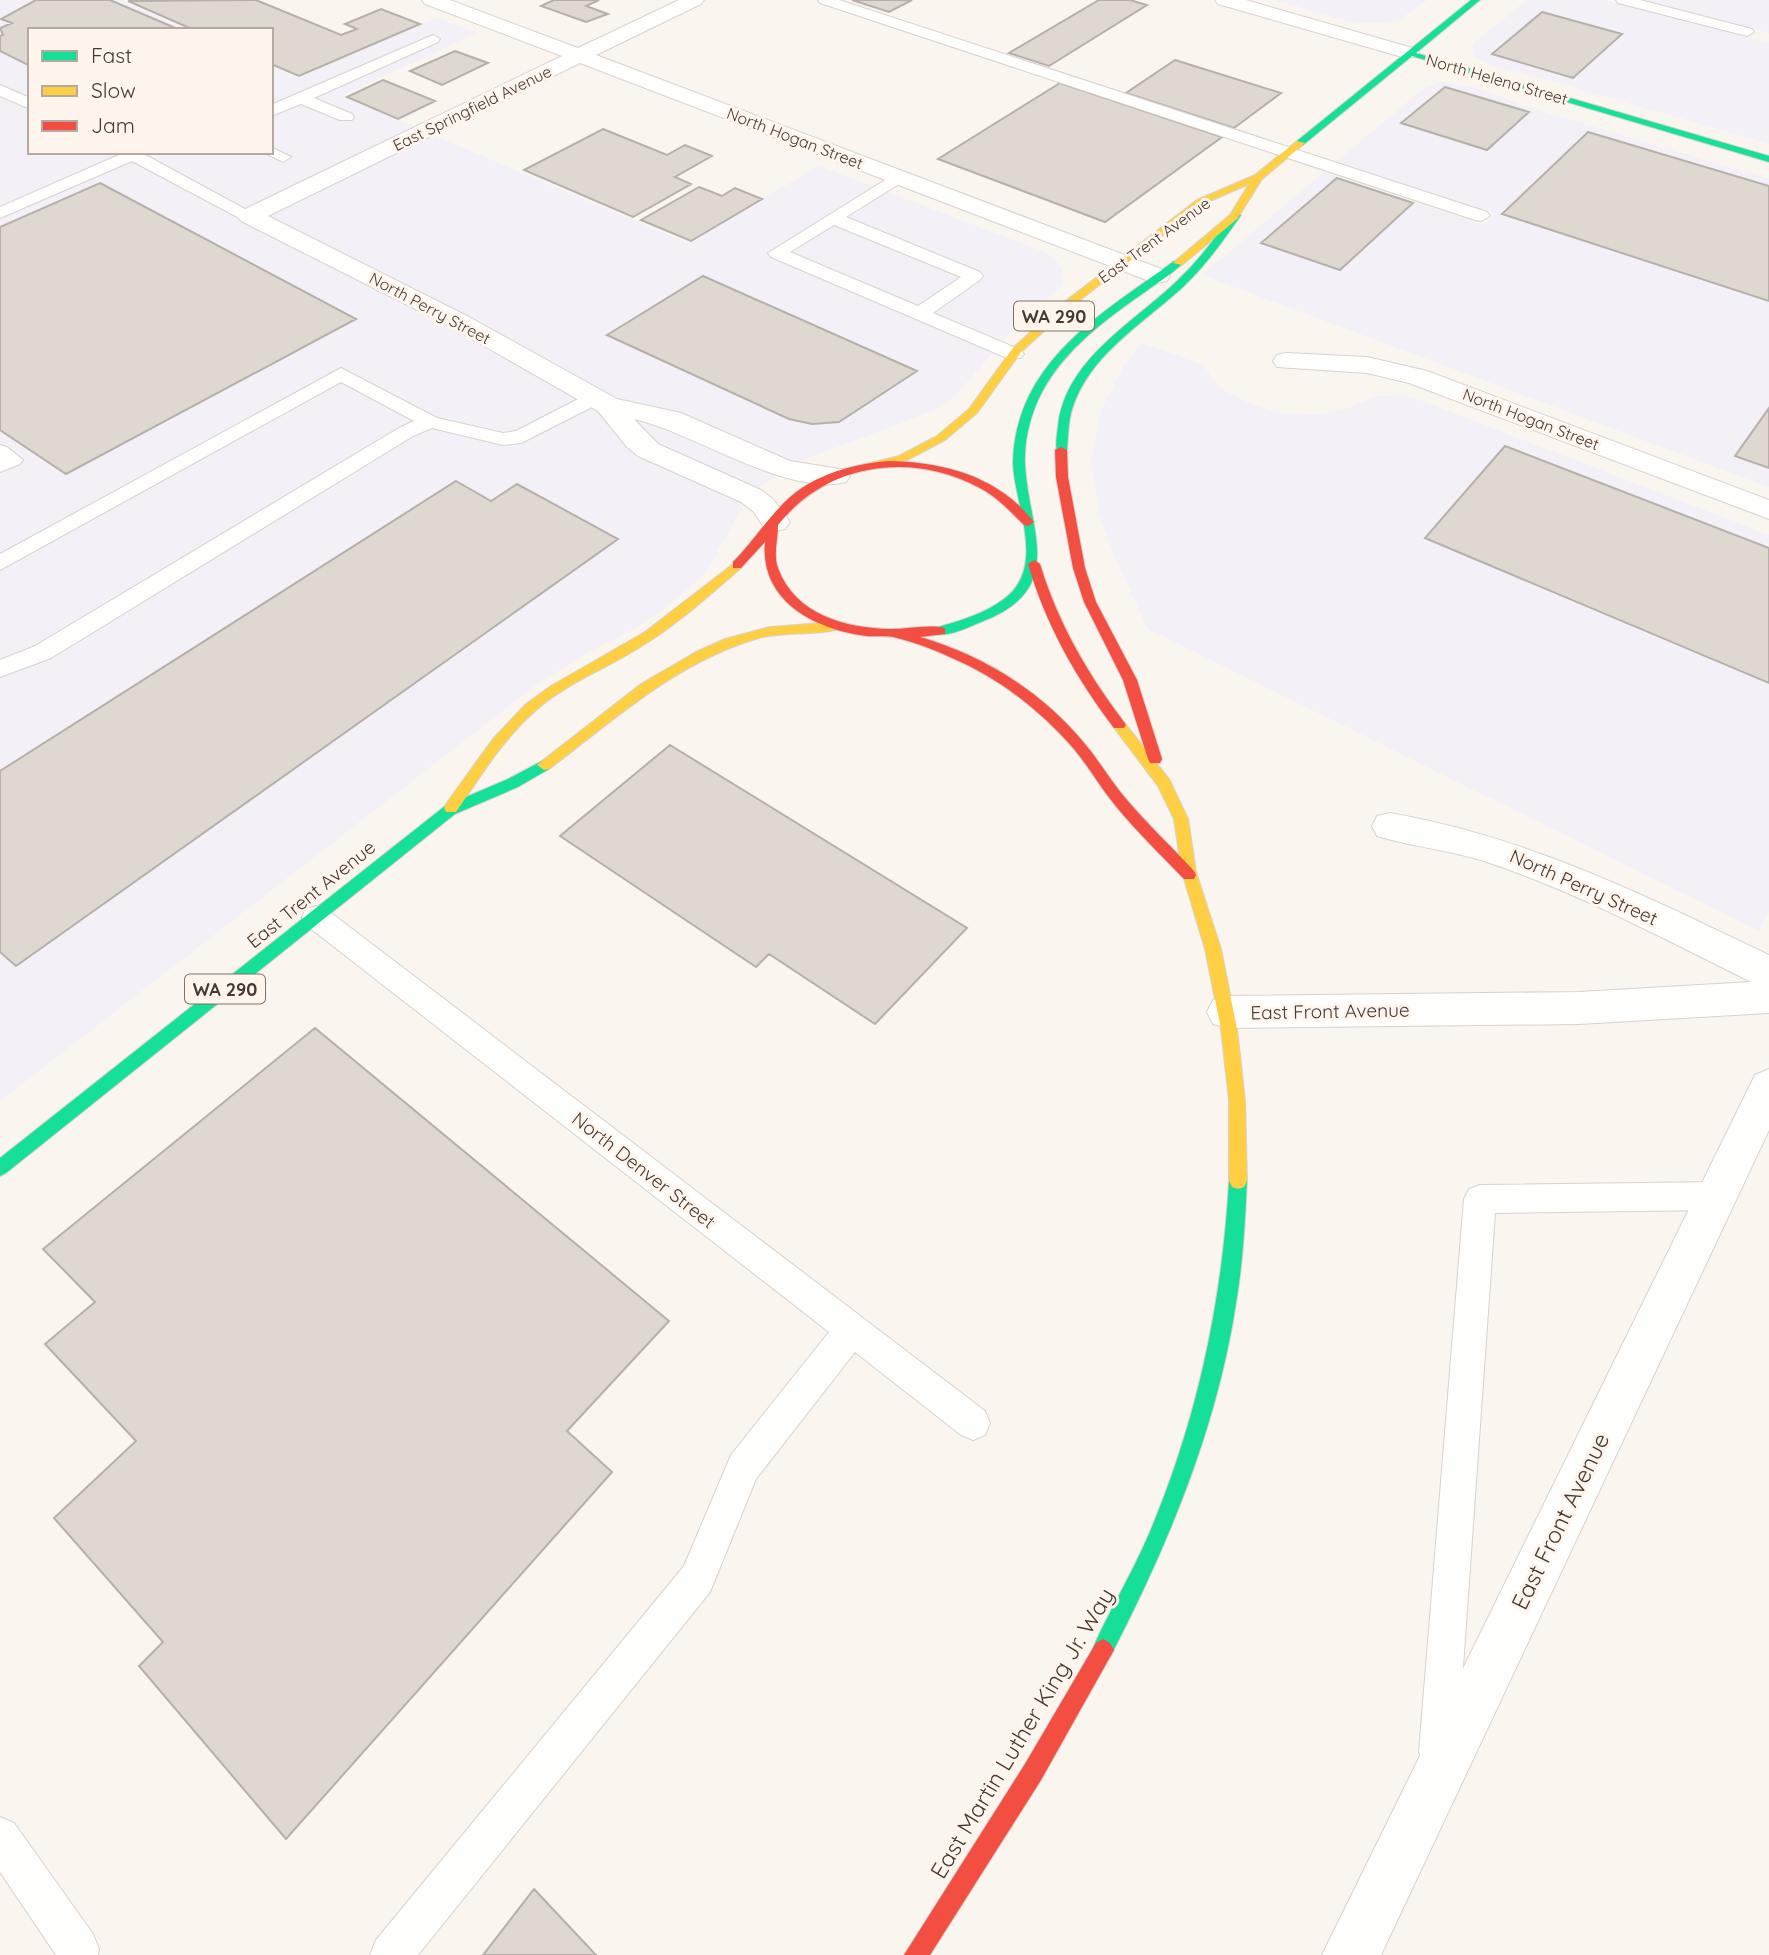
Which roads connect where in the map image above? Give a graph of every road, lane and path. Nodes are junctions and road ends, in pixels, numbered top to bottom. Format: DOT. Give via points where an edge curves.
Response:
graph roads {
  1 [pos="432,0"];
  2 [pos="694,0"];
  3 [pos="825,0"];
  4 [pos="1225,0"];
  5 [pos="1476,0"];
  6 [pos="1623,0"];
  7 [pos="1747,32"];
  8 [pos="433,39"];
  9 [pos="1409,53"];
  10 [pos="579,56"];
  11 [pos="0,90"];
  12 [pos="301,98"];
  13 [pos="28,103"];
  14 [pos="273,110"];
  15 [pos="346,117"];
  16 [pos="1288,153"];
  17 [pos="130,154"];
  18 [pos="168,157"];
  19 [pos="1769,159"];
  20 [pos="150,165"];
  21 [pos="898,177"];
  22 [pos="1258,177"];
  23 [pos="0,213"];
  24 [pos="1236,215"];
  25 [pos="249,216"];
  26 [pos="1482,216"];
  27 [pos="833,218"];
  28 [pos="1121,262"];
  29 [pos="1158,276"];
  30 [pos="919,314"];
  31 [pos="1014,354"];
  32 [pos="1286,361"];
  33 [pos="601,401"];
  34 [pos="430,422"];
  35 [pos="0,451"];
  36 [pos="0,466"];
  37 [pos="866,468"];
  38 [pos="836,476"];
  39 [pos="1769,510"];
  40 [pos="1028,522"];
  41 [pos="774,524"];
  42 [pos="0,563"];
  43 [pos="1034,564"];
  44 [pos="835,626"];
  45 [pos="905,637"];
  46 [pos="0,669"];
  47 [pos="1163,780"];
  48 [pos="450,810"];
  49 [pos="1391,826"];
  50 [pos="1189,875"];
  51 [pos="316,917"];
  52 [pos="1769,974"];
  53 [pos="1769,997"];
  54 [pos="1227,1012"];
  55 [pos="1769,1087"];
  56 [pos="0,1168"];
  57 [pos="1717,1196"];
  58 [pos="852,1331"];
  59 [pos="973,1423"];
  60 [pos="1436,1779"];
  61 [pos="0,1837"];
  62 [pos="77,1955"];
  63 [pos="391,1955"];
  64 [pos="916,1955"];
  65 [pos="1351,1955"];
  1 -- 10 [label="street, North Hogan Street"];
  2 -- 10 [label="street, East Springfield Avenue"];
  3 -- 16 [label="lane"];
  4 -- 9 [label="street, North Helena Street"];
  5 -- 9 [label="main road, East Trent Avenue / WA 290"];
  6 -- 7 [label="lane"];
  8 -- 12 [label="lane"];
  9 -- 16 [label="main road, East Trent Avenue / WA 290"];
  9 -- 19 [label="main road, North Helena Street"];
  10 -- 21 [label="street, North Hogan Street"];
  10 -- 25 [label="street, East Springfield Avenue"];
  11 -- 13 [label="lane"];
  12 -- 14 [label="lane"];
  12 -- 15 [label="lane"];
  16 -- 22 [label="main road, East Trent Avenue / WA 290"];
  16 -- 26 [label="lane"];
  17 -- 20 [label="lane"];
  17 -- 23 [label="lane"];
  18 -- 20 [label="lane"];
  20 -- 25 [label="lane"];
  21 -- 27 [label="lane"];
  21 -- 28 [label="street, North Hogan Street"];
  22 -- 24 [label="main road, East Trent Avenue / WA 290"];
  22 -- 28 [label="main road, East Trent Avenue / WA 290" via="1200,202"];
  24 -- 29 [label="main road, East Trent Avenue / WA 290"];
  24 -- 47 [label="main road" via="1201,263 1094,360 1072,391 1061,430 1062,477 1079,568 1090,602 1130,680"];
  25 -- 33 [label="street, North Perry Street" via="451,318"];
  27 -- 30 [label="lane" via="974,275"];
  27 -- 30 [label="lane" via="777,253"];
  28 -- 29 [label="street, North Hogan Street"];
  28 -- 31 [label="main road, East Trent Avenue / WA 290"];
  29 -- 40 [label="main road, East Trent Avenue / WA 290" via="1069,350 1038,388 1021,436 1019,458"];
  30 -- 31 [label="lane"];
  31 -- 37 [label="main road, East Trent Avenue / WA 290" via="973,411 941,438 903,457"];
  32 -- 39 [label="street, North Hogan Street" via="1367,365 1419,377"];
  33 -- 34 [label="lane" via="521,437 503,439"];
  33 -- 38 [label="street, North Perry Street" via="671,419 784,469"];
  33 -- 41 [label="street, North Perry Street" via="648,450 751,496 763,505"];
  34 -- 42 [label="lane" via="341,374"];
  34 -- 46 [label="lane" via="43,652"];
  35 -- 36 [label="lane" via="13,460"];
  37 -- 38 [label="main road, WA 290"];
  37 -- 40 [label="main road" via="915,465 962,475 1002,494"];
  38 -- 41 [label="main road, WA 290" via="808,488"];
  40 -- 43 [label="main road, WA 290"];
  41 -- 44 [label="main road" via="767,548 771,571 783,593"];
  41 -- 48 [label="main road, East Trent Avenue / WA 290" via="737,566 679,614 629,649 563,683 517,720"];
  43 -- 45 [label="main road, WA 290" via="1012,600 991,615 946,632"];
  43 -- 47 [label="main road, East Martin Luther King Jr. Way" via="1054,626 1091,690"];
  44 -- 45 [label="main road, WA 290" via="869,635"];
  44 -- 48 [label="main road, East Trent Avenue / WA 290" via="751,633 693,656 666,671 533,772"];
  45 -- 50 [label="main road, East Martin Luther King Jr. Way" via="937,644 982,663 1027,696 1079,746 1118,800"];
  47 -- 50 [label="main road, East Martin Luther King Jr. Way" via="1180,817"];
  48 -- 51 [label="main road, East Trent Avenue / WA 290"];
  49 -- 52 [label="street, North Perry Street" via="1503,851"];
  50 -- 54 [label="main road, East Martin Luther King Jr. Way"];
  51 -- 56 [label="main road, East Trent Avenue / WA 290"];
  51 -- 58 [label="lane, North Denver Street"];
  53 -- 54 [label="street, East Front Avenue" via="1579,1008"];
  54 -- 64 [label="main road, East Martin Luther King Jr. Way" via="1239,1147 1232,1275 1214,1362 1172,1500 1104,1648"];
  55 -- 57 [label="street, East Front Avenue"];
  57 -- 60 [label="street, East Front Avenue"];
  57 -- 60 [label="lane" via="1480,1199"];
  58 -- 59 [label="lane, North Denver Street"];
  58 -- 63 [label="lane" via="743,1467 697,1578"];
  60 -- 65 [label="street, East Front Avenue"];
  61 -- 62 [label="lane" via="78,1949"];
}
